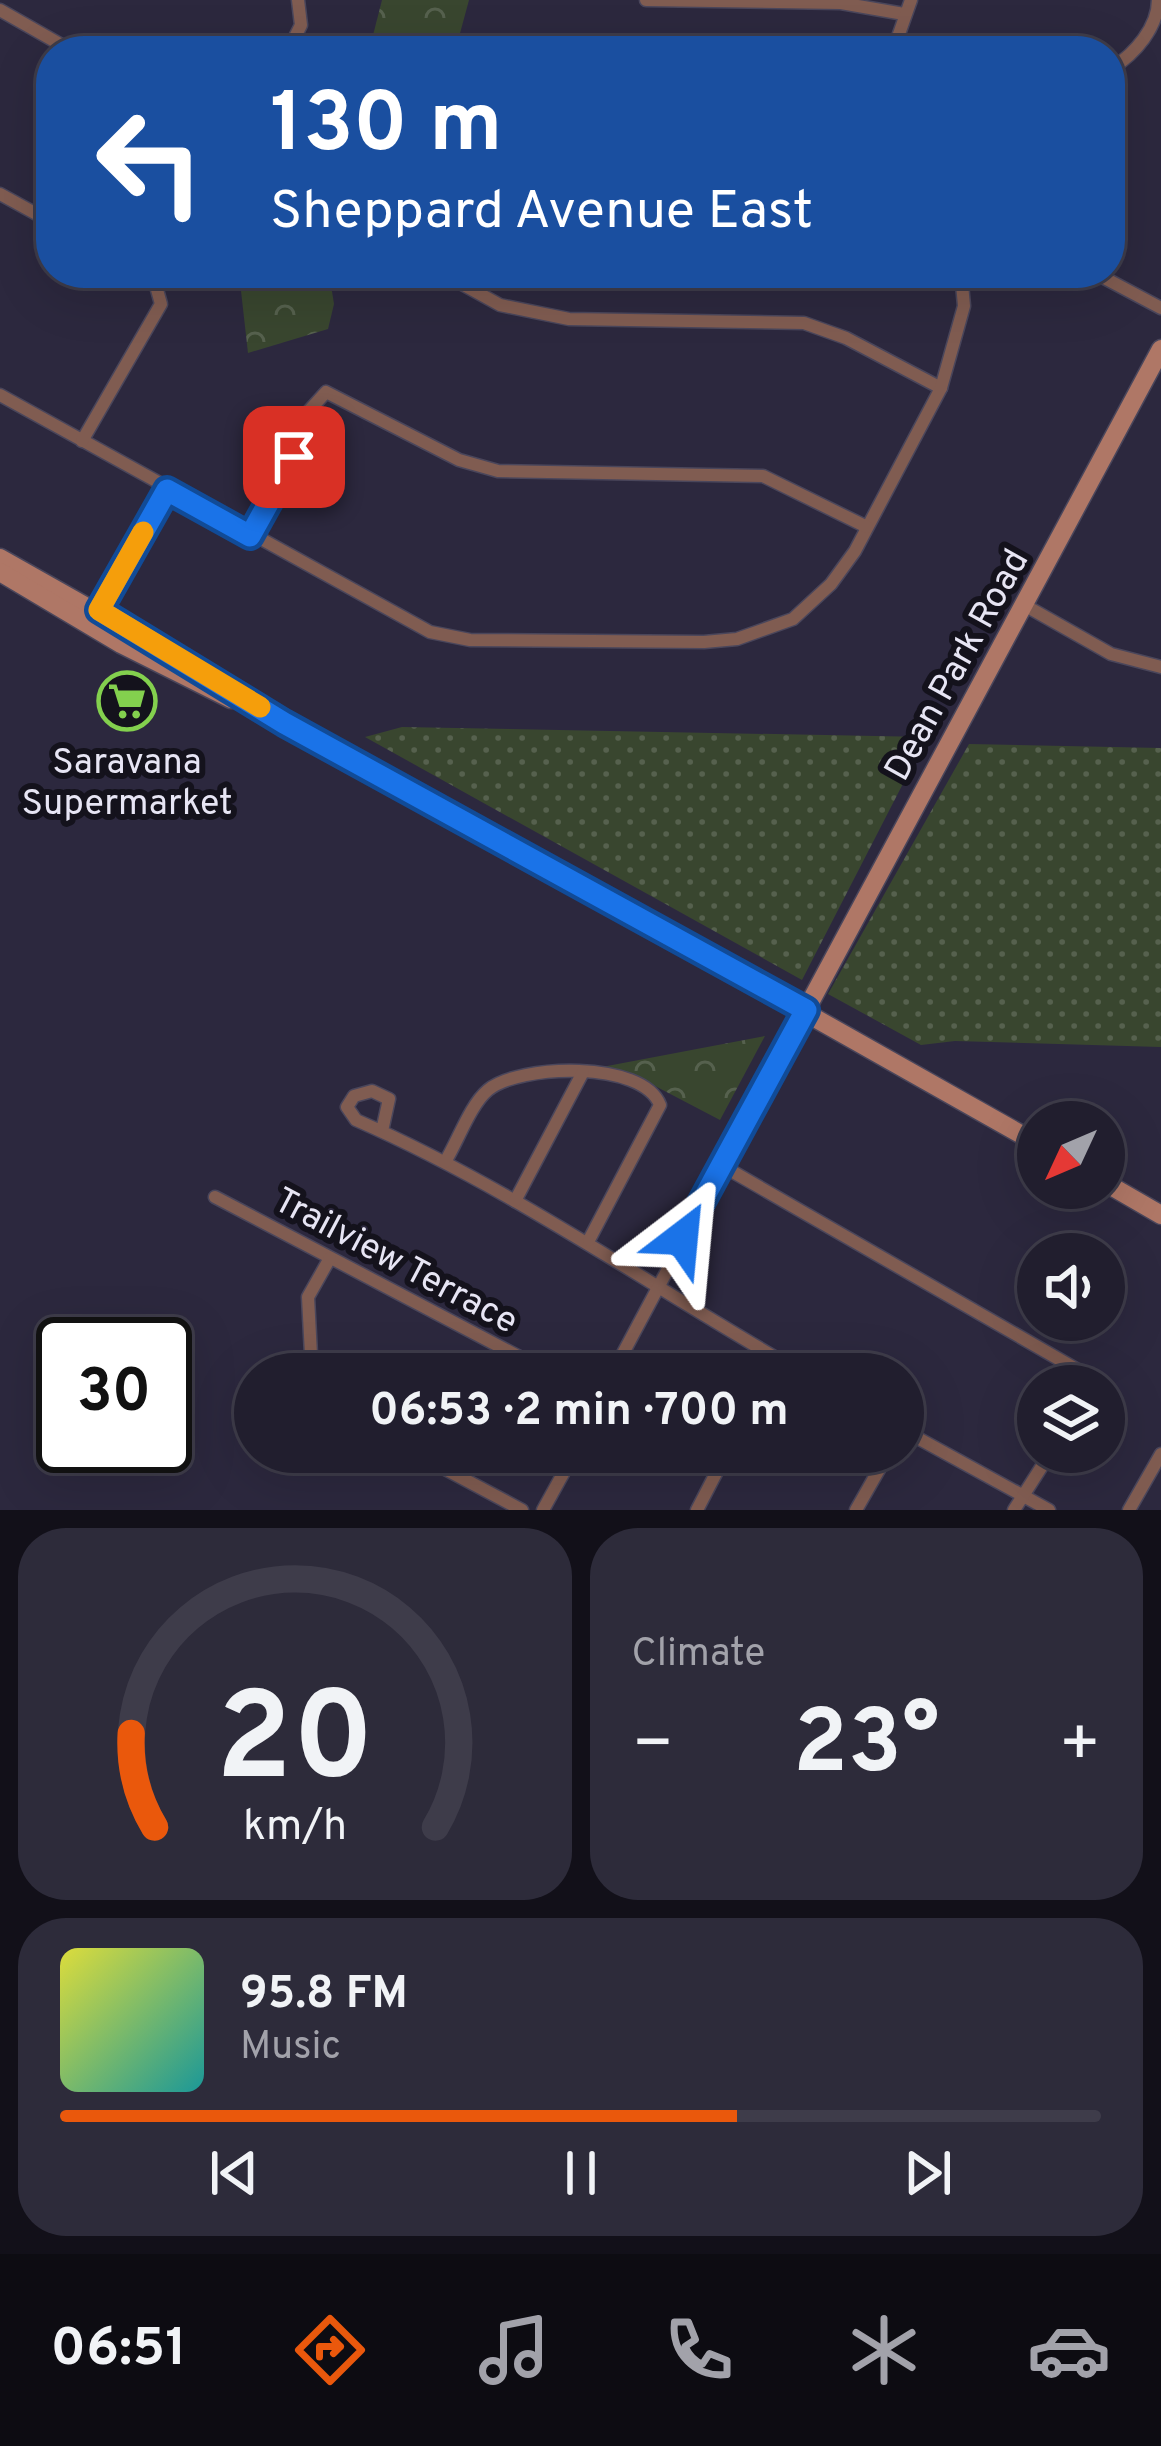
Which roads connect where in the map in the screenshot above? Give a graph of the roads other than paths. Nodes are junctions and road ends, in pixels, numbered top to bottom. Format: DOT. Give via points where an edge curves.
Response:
graph roads {
  1 [pos="298,0"];
  2 [pos="646,0"];
  3 [pos="911,0"];
  4 [pos="1158,0"];
  5 [pos="763,2"];
  6 [pos="0,10"];
  7 [pos="904,14"];
  8 [pos="46,36"];
  9 [pos="296,36"];
  10 [pos="897,36"];
  11 [pos="1125,56"];
  12 [pos="0,194"];
  13 [pos="36,214"];
  14 [pos="156,288"];
  15 [pos="469,288"];
  16 [pos="962,288"];
  17 [pos="1123,288"];
  18 [pos="1161,308"];
  19 [pos="1161,349"];
  20 [pos="941,388"];
  21 [pos="0,395"];
  22 [pos="82,441"];
  23 [pos="167,490"];
  24 [pos="867,527"];
  25 [pos="250,536"];
  26 [pos="0,558"];
  27 [pos="0,572"];
  28 [pos="1026,606"];
  29 [pos="94,618"];
  30 [pos="1161,667"];
  31 [pos="806,1010"];
  32 [pos="583,1072"];
  33 [pos="382,1131"];
  34 [pos="1017,1132"];
  35 [pos="445,1162"];
  36 [pos="722,1165"];
  37 [pos="1125,1194"];
  38 [pos="215,1197"];
  39 [pos="515,1201"];
  40 [pos="1161,1215"];
  41 [pos="590,1240"];
  42 [pos="330,1258"];
  43 [pos="655,1286"];
  44 [pos="311,1353"];
  45 [pos="512,1353"];
  46 [pos="622,1353"];
  47 [pos="768,1353"];
  48 [pos="1069,1365"];
  49 [pos="924,1442"];
  50 [pos="1161,1454"];
  51 [pos="452,1473"];
  52 [pos="563,1473"];
  53 [pos="716,1473"];
  54 [pos="877,1473"];
  55 [pos="1038,1473"];
  56 [pos="1023,1497"];
  57 [pos="522,1510"];
  58 [pos="543,1510"];
  59 [pos="697,1510"];
  60 [pos="856,1510"];
  61 [pos="1014,1510"];
  62 [pos="1049,1510"];
  63 [pos="1130,1510"];
  1 -- 9 [label="street"];
  2 -- 5 [label="street"];
  3 -- 7 [label="street"];
  4 -- 11 [label="street" via="1156,16"];
  5 -- 7 [label="street"];
  6 -- 8 [label="street"];
  7 -- 10 [label="street"];
  12 -- 13 [label="street"];
  14 -- 22 [label="street" via="161,304"];
  15 -- 20 [label="street" via="500,305 569,319 804,323"];
  16 -- 20 [label="street"];
  17 -- 18 [label="street"];
  19 -- 28 [label="main road, Dean Park Road"];
  20 -- 24 [label="street"];
  21 -- 22 [label="street"];
  22 -- 23 [label="street"];
  23 -- 25 [label="street"];
  23 -- 29 [label="street"];
  24 -- 25 [label="street" via="831,584 793,620 704,642 448,638"];
  24 -- 25 [label="street" via="764,476 498,471 459,460 326,392 307,413 294,457"];
  26 -- 29 [label="main road"];
  27 -- 29 [label="main road"];
  28 -- 30 [label="street" via="1111,654"];
  28 -- 31 [label="main road, Dean Park Road"];
  29 -- 31 [label="main road"];
  31 -- 34 [label="main road"];
  31 -- 36 [label="street"];
  32 -- 35 [label="street" via="505,1079 485,1091"];
  32 -- 39 [label="street"];
  32 -- 41 [label="street" via="632,1077 654,1090 660,1105"];
  33 -- 35 [label="street"];
  35 -- 39 [label="street"];
  36 -- 43 [label="street"];
  36 -- 48 [label="street"];
  37 -- 40 [label="main road"];
  38 -- 42 [label="street, Trailview Terrace"];
  39 -- 41 [label="street"];
  41 -- 43 [label="street"];
  42 -- 44 [label="street" via="308,1297"];
  42 -- 45 [label="street, Trailview Terrace"];
  43 -- 46 [label="street"];
  43 -- 47 [label="street"];
  49 -- 56 [label="street"];
  50 -- 63 [label="street"];
  51 -- 57 [label="street"];
  52 -- 58 [label="street"];
  53 -- 59 [label="street"];
  54 -- 60 [label="street"];
  55 -- 56 [label="street"];
  56 -- 61 [label="street"];
  56 -- 62 [label="street"];
}
